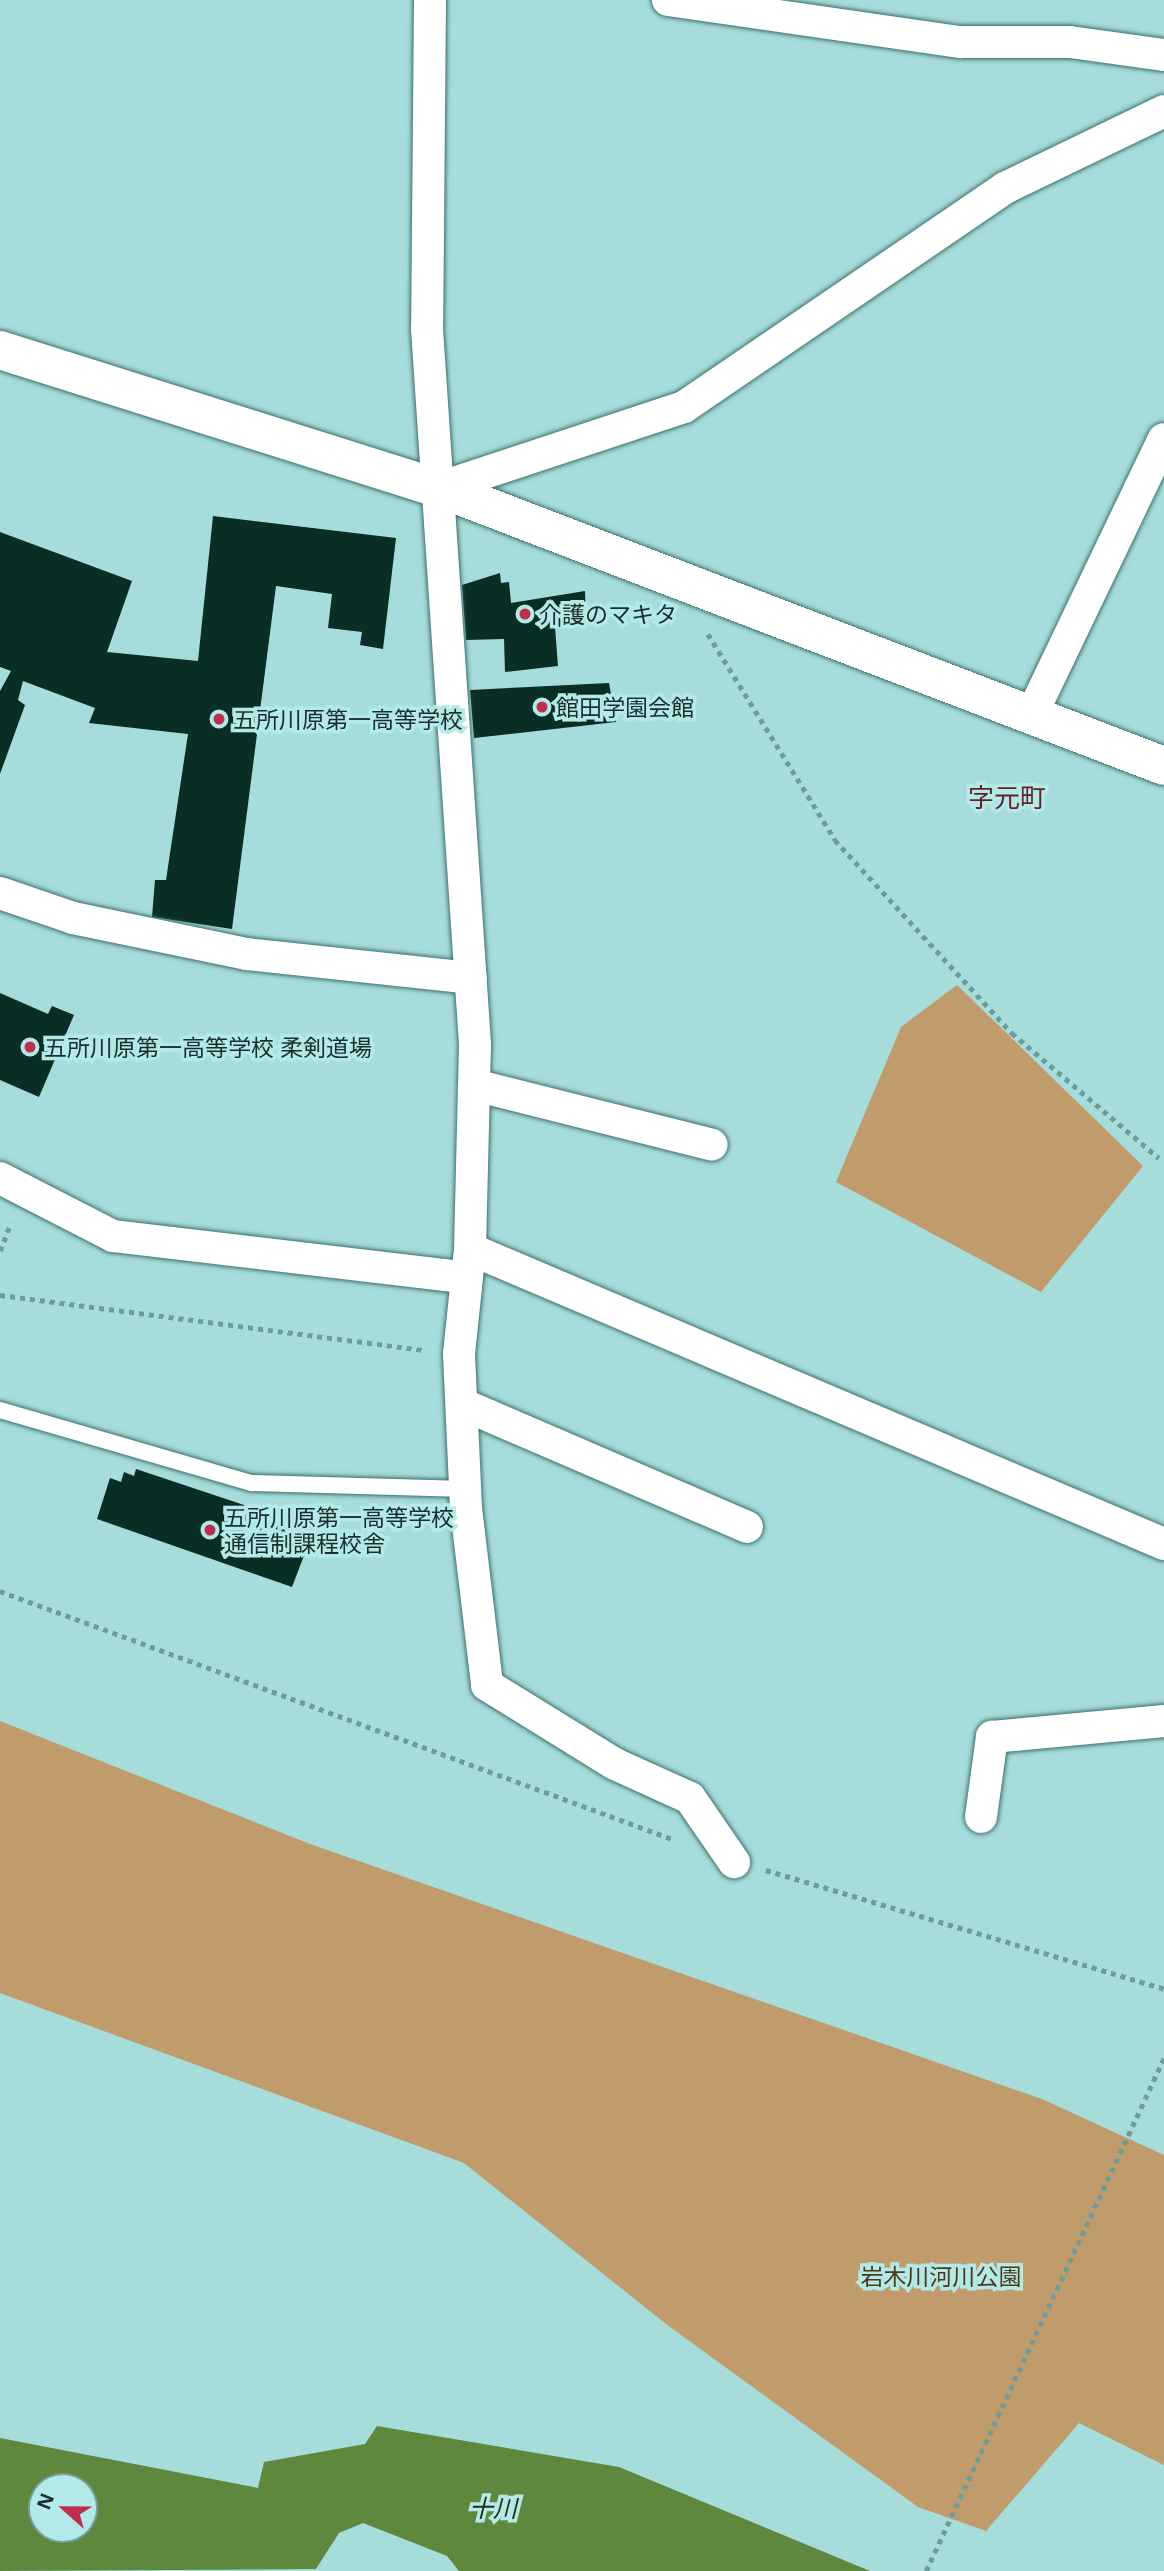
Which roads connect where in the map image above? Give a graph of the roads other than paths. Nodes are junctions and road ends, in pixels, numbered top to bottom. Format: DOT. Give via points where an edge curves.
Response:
graph roads {
  1 [pos="430,0"];
  2 [pos="668,0"];
  3 [pos="1164,55"];
  4 [pos="1164,111"];
  5 [pos="0,350"];
  6 [pos="1164,439"];
  7 [pos="439,488"];
  8 [pos="1031,716"];
  9 [pos="1164,766"];
  10 [pos="0,893"];
  11 [pos="471,978"];
  12 [pos="474,1085"];
  13 [pos="712,1145"];
  14 [pos="0,1178"];
  15 [pos="467,1263"];
  16 [pos="464,1405"];
  17 [pos="0,1410"];
  18 [pos="467,1489"];
  19 [pos="747,1527"];
  20 [pos="1164,1544"];
  21 [pos="1164,1721"];
  22 [pos="981,1816"];
  23 [pos="734,1861"];
  1 -- 7 [label="street" via="426,329"];
  2 -- 3 [label="street" via="961,42 1070,42"];
  4 -- 7 [label="street" via="1005,188 684,407"];
  5 -- 7 [label="street"];
  6 -- 8 [label="street"];
  7 -- 8 [label="street"];
  7 -- 11 [label="street"];
  8 -- 9 [label="street"];
  10 -- 11 [label="street" via="73,918 247,954"];
  11 -- 12 [label="street"];
  12 -- 13 [label="street"];
  12 -- 15 [label="street"];
  14 -- 15 [label="street" via="113,1236"];
  15 -- 16 [label="street" via="459,1354"];
  15 -- 20 [label="street"];
  16 -- 18 [label="street"];
  16 -- 19 [label="street"];
  17 -- 18 [label="lane" via="252,1483"];
  18 -- 23 [label="street" via="487,1685 615,1764 690,1798"];
  21 -- 22 [label="street" via="992,1737"];
}
